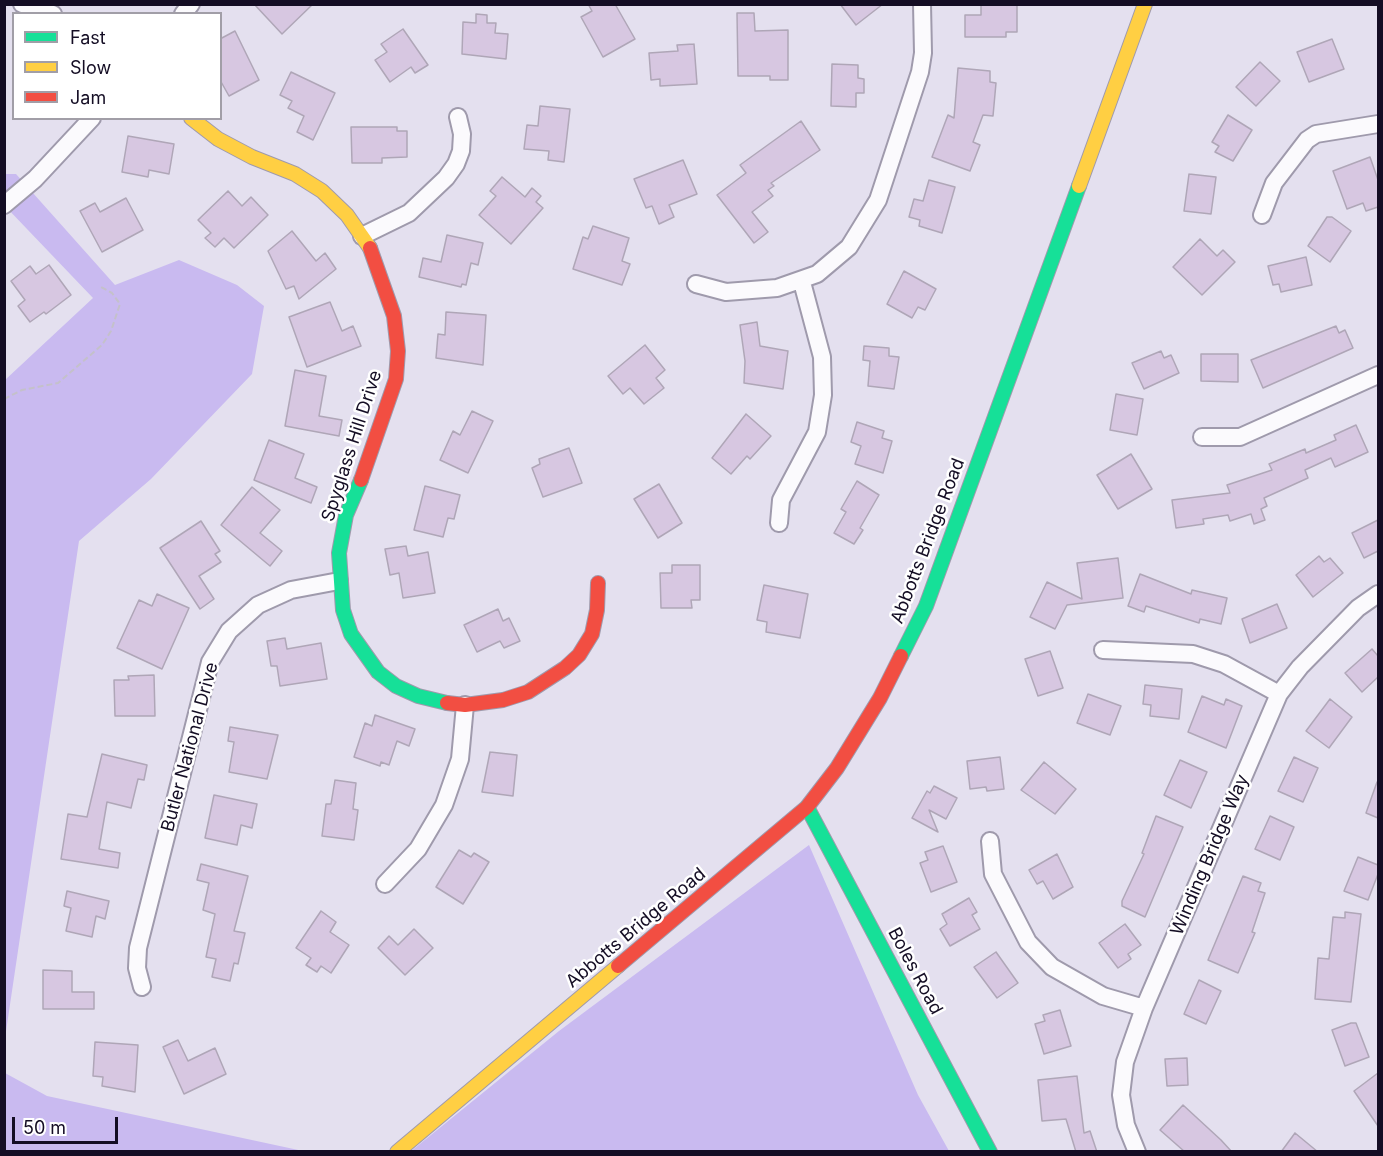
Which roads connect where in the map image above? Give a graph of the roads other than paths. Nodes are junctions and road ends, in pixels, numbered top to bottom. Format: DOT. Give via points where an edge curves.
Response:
graph roads {
  1 [pos="22,4"];
  2 [pos="922,4"];
  3 [pos="1145,4"];
  4 [pos="1158,4"];
  5 [pos="46,12"];
  6 [pos="1126,53"];
  7 [pos="458,117"];
  8 [pos="90,120"];
  9 [pos="195,120"];
  10 [pos="1378,124"];
  11 [pos="4,205"];
  12 [pos="1262,215"];
  13 [pos="362,236"];
  14 [pos="802,282"];
  15 [pos="696,284"];
  16 [pos="1378,375"];
  17 [pos="1202,437"];
  18 [pos="779,523"];
  19 [pos="339,581"];
  20 [pos="598,583"];
  21 [pos="1378,594"];
  22 [pos="1103,650"];
  23 [pos="1279,694"];
  24 [pos="465,705"];
  25 [pos="807,807"];
  26 [pos="990,841"];
  27 [pos="385,884"];
  28 [pos="142,987"];
  29 [pos="1144,1008"];
  30 [pos="397,1152"];
  31 [pos="990,1152"];
  32 [pos="1137,1152"];
  1 -- 5 [label="street"];
  2 -- 14 [label="street" via="920,72 878,200 849,247 818,274"];
  3 -- 6 [label="main road, Abbotts Bridge Road"];
  4 -- 6 [label="main road" via="1146,31"];
  6 -- 25 [label="main road, Abbotts Bridge Road" via="926,606 875,706 837,768"];
  7 -- 13 [label="street" via="461,151 446,178 409,213"];
  8 -- 11 [label="street" via="35,179"];
  9 -- 13 [label="main road, Spyglass Hill Drive" via="235,148 295,174 322,191 347,214"];
  10 -- 12 [label="street" via="1316,134 1307,140 1274,183"];
  13 -- 19 [label="main road, Spyglass Hill Drive" via="384,282 394,316 398,351 396,379 387,408 346,515"];
  14 -- 15 [label="street" via="750,292 726,292"];
  14 -- 18 [label="street" via="822,357 823,395 817,432 780,500"];
  16 -- 17 [label="street" via="1240,437"];
  19 -- 24 [label="main road, Spyglass Hill Drive" via="351,634 378,672 418,696"];
  19 -- 28 [label="street, Butler National Drive" via="291,590 258,605 230,631 210,662 138,948 137,968"];
  20 -- 24 [label="main road, Spyglass Hill Drive" via="592,634 565,668 528,692"];
  21 -- 23 [label="street, Winding Bridge Way" via="1358,608"];
  22 -- 23 [label="street" via="1193,654 1224,664"];
  23 -- 29 [label="street, Winding Bridge Way"];
  24 -- 27 [label="street" via="460,759 444,805 418,849"];
  25 -- 30 [label="main road, Abbotts Bridge Road"];
  25 -- 31 [label="main road, Boles Road"];
  26 -- 29 [label="street" via="993,874 1028,942 1052,968 1103,996"];
  29 -- 32 [label="street, Winding Bridge Way" via="1125,1062 1121,1095 1126,1125"];
}
